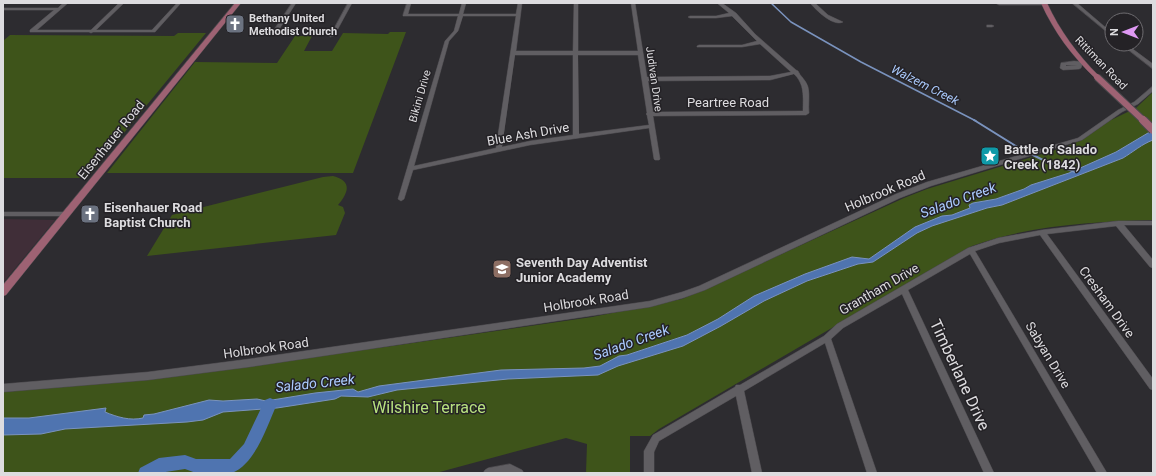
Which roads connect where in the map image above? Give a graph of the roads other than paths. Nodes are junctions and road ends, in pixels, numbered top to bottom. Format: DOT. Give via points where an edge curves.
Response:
graph roads {
  1 [pos="6,3"];
  2 [pos="66,3"];
  3 [pos="122,3"];
  4 [pos="179,3"];
  5 [pos="238,3"];
  6 [pos="294,3"];
  7 [pos="350,3"];
  8 [pos="409,3"];
  9 [pos="464,3"];
  10 [pos="520,3"];
  11 [pos="576,3"];
  12 [pos="633,3"];
  13 [pos="718,3"];
  14 [pos="812,3"];
  15 [pos="1044,3"];
  16 [pos="1074,3"];
  17 [pos="999,4"];
  18 [pos="3,5"];
  19 [pos="3,9"];
  20 [pos="59,9"];
  21 [pos="734,14"];
  22 [pos="461,15"];
  23 [pos="518,15"];
  24 [pos="690,17"];
  25 [pos="840,22"];
  26 [pos="1104,28"];
  27 [pos="276,30"];
  28 [pos="91,32"];
  29 [pos="332,36"];
  30 [pos="761,42"];
  31 [pos="699,46"];
  32 [pos="1133,52"];
  33 [pos="513,53"];
  34 [pos="576,53"];
  35 [pos="640,53"];
  36 [pos="1153,67"];
  37 [pos="796,72"];
  38 [pos="644,79"];
  39 [pos="1153,88"];
  40 [pos="649,114"];
  41 [pos="651,126"];
  42 [pos="1153,130"];
  43 [pos="576,137"];
  44 [pos="499,150"];
  45 [pos="656,159"];
  46 [pos="409,169"];
  47 [pos="400,198"];
  48 [pos="3,214"];
  49 [pos="66,214"];
  50 [pos="1118,223"];
  51 [pos="1153,223"];
  52 [pos="1042,232"];
  53 [pos="971,250"];
  54 [pos="1153,264"];
  55 [pos="904,290"];
  56 [pos="3,292"];
  57 [pos="827,338"];
  58 [pos="1153,386"];
  59 [pos="3,388"];
  60 [pos="739,388"];
  61 [pos="518,472"];
  62 [pos="488,473"];
  63 [pos="649,473"];
  64 [pos="757,473"];
  65 [pos="872,473"];
  66 [pos="989,473"];
  67 [pos="1102,473"];
  1 -- 18 [label="street"];
  2 -- 20 [label="street"];
  3 -- 28 [label="street"];
  4 -- 28 [label="street" via="153,31"];
  5 -- 49 [label="main road, Eisenhauer Road"];
  6 -- 27 [label="street"];
  7 -- 29 [label="street"];
  8 -- 22 [label="street" via="404,15"];
  9 -- 22 [label="street, Bikini Drive"];
  10 -- 23 [label="street"];
  11 -- 34 [label="street"];
  12 -- 35 [label="street, Judivan Drive"];
  13 -- 21 [label="street"];
  14 -- 25 [label="street" via="826,16"];
  15 -- 17 [label="street"];
  15 -- 42 [label="main road, Rittiman Road, bridge" via="1060,35 1082,64"];
  16 -- 26 [label="street"];
  19 -- 20 [label="street"];
  20 -- 28 [label="street" via="32,31"];
  21 -- 24 [label="street"];
  21 -- 30 [label="street"];
  22 -- 23 [label="street"];
  22 -- 46 [label="street, Bikini Drive" via="456,31 447,41"];
  23 -- 33 [label="street"];
  30 -- 31 [label="street" via="742,46"];
  30 -- 37 [label="street"];
  32 -- 36 [label="street"];
  33 -- 34 [label="street"];
  33 -- 44 [label="street"];
  34 -- 35 [label="street"];
  34 -- 43 [label="street"];
  35 -- 38 [label="street, Judivan Drive"];
  37 -- 38 [label="street" via="764,78"];
  37 -- 40 [label="street, Peartree Road" via="805,87 806,113"];
  38 -- 40 [label="street, Judivan Drive"];
  39 -- 59 [label="street, Holbrook Road" via="1136,103 1080,139 929,184 898,196 702,288 650,304 241,364 94,381"];
  40 -- 41 [label="street, Judivan Drive"];
  41 -- 43 [label="street, Blue Ash Drive"];
  41 -- 45 [label="street, Judivan Drive"];
  43 -- 44 [label="street, Blue Ash Drive"];
  44 -- 46 [label="street, Blue Ash Drive"];
  46 -- 47 [label="street, Bikini Drive"];
  48 -- 49 [label="street"];
  49 -- 56 [label="main road, Eisenhauer Road"];
  50 -- 51 [label="street, Grantham Drive"];
  50 -- 52 [label="street, Grantham Drive"];
  50 -- 54 [label="street"];
  52 -- 53 [label="street, Grantham Drive" via="998,241"];
  52 -- 58 [label="street, Cresham Drive"];
  53 -- 55 [label="street, Grantham Drive"];
  53 -- 67 [label="street, Sabyan Drive"];
  55 -- 57 [label="street, Grantham Drive" via="840,326"];
  55 -- 66 [label="street, Timberlane Drive"];
  57 -- 60 [label="street, Grantham Drive"];
  57 -- 65 [label="street"];
  60 -- 63 [label="street, Grantham Drive" via="656,438 649,451"];
  60 -- 64 [label="street"];
  61 -- 62 [label="street" via="510,469"];
}
